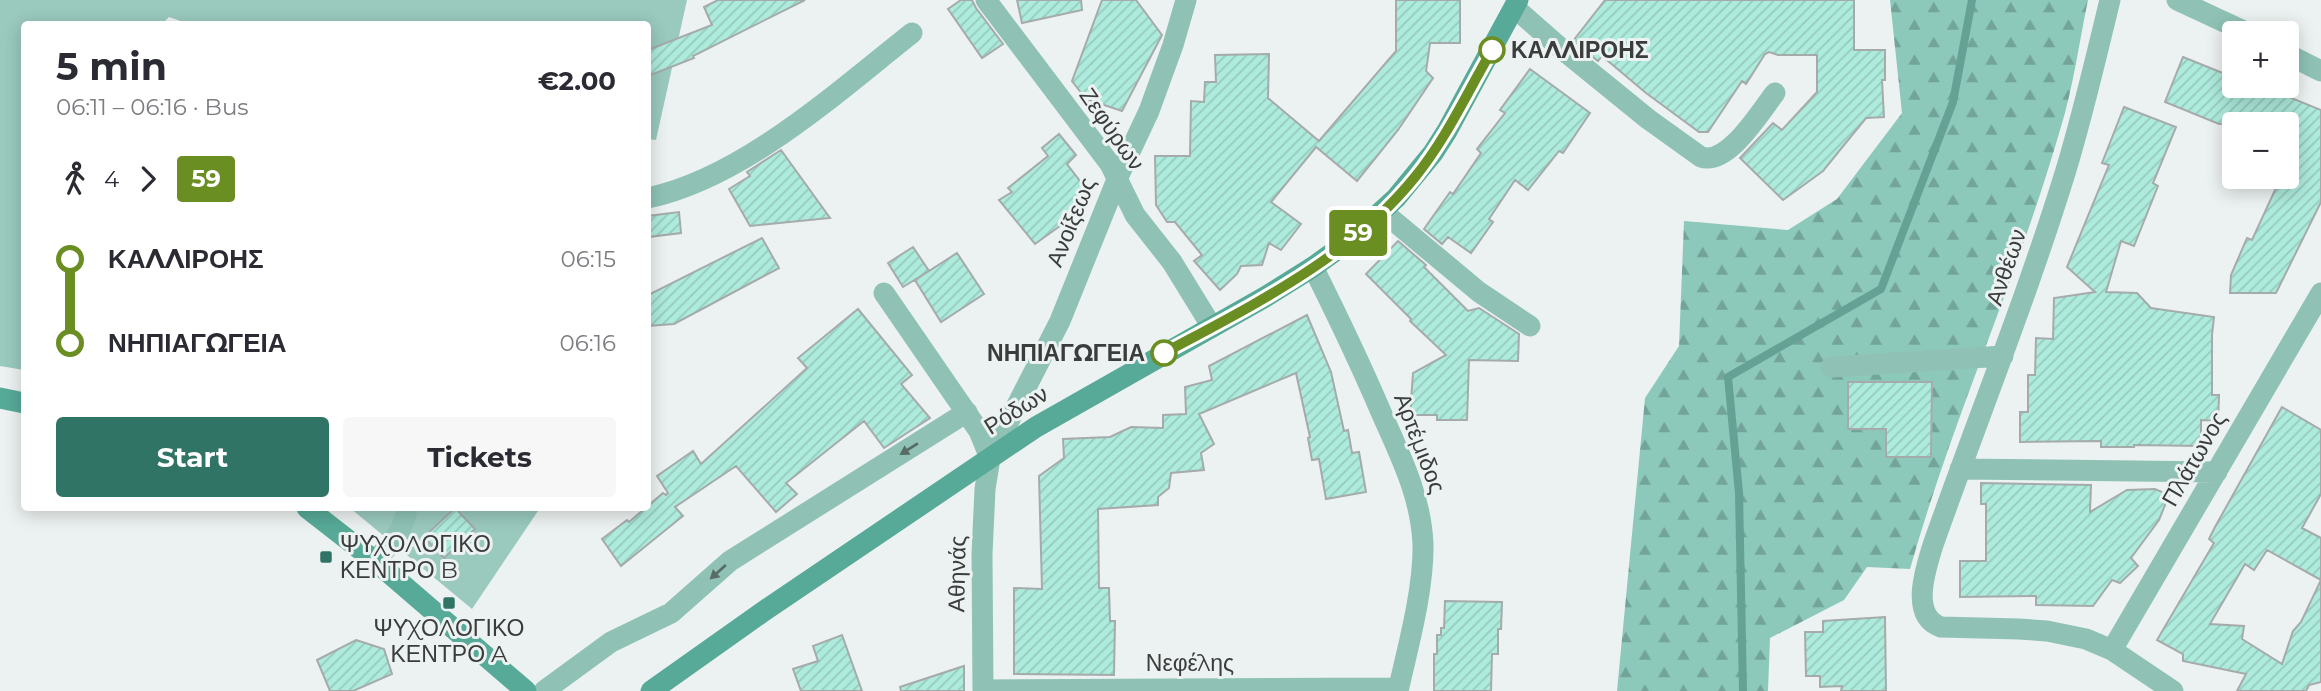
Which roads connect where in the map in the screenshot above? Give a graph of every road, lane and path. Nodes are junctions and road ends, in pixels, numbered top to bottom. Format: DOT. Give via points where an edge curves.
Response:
graph roads {
  1 [pos="986,0"];
  2 [pos="1186,0"];
  3 [pos="2110,0"];
  4 [pos="2177,0"];
  5 [pos="1517,4"];
  6 [pos="2222,21"];
  7 [pos="912,33"];
  8 [pos="2299,60"];
  9 [pos="2321,71"];
  10 [pos="1775,93"];
  11 [pos="1118,177"];
  12 [pos="651,197"];
  13 [pos="1383,212"];
  14 [pos="1313,267"];
  15 [pos="884,293"];
  16 [pos="2321,293"];
  17 [pos="1530,326"];
  18 [pos="1212,327"];
  19 [pos="2003,356"];
  20 [pos="1832,367"];
  21 [pos="0,398"];
  22 [pos="21,402"];
  23 [pos="967,412"];
  24 [pos="989,458"];
  25 [pos="1959,469"];
  26 [pos="2217,472"];
  27 [pos="311,511"];
  28 [pos="407,511"];
  29 [pos="375,561"];
  30 [pos="2112,650"];
  31 [pos="1398,689"];
  32 [pos="983,690"];
  33 [pos="526,691"];
  34 [pos="544,691"];
  35 [pos="651,691"];
  36 [pos="2173,691"];
  1 -- 11 [label="street, Ζεφύρων"];
  2 -- 11 [label="street, Ανοίξεως" via="1149,111"];
  3 -- 19 [label="street, Ανθέων" via="2066,171"];
  4 -- 6 [label="street"];
  5 -- 10 [label="street" via="1592,74 1701,157 1725,153"];
  5 -- 13 [label="street, Ρόδων" via="1433,153"];
  7 -- 12 [label="street" via="811,113 742,160 695,185"];
  8 -- 9 [label="street"];
  11 -- 18 [label="street, Ζεφύρων" via="1135,215 1172,262"];
  11 -- 24 [label="street, Ανοίξεως" via="1060,321"];
  13 -- 14 [label="street, Ρόδων"];
  13 -- 17 [label="street" via="1479,292"];
  14 -- 18 [label="street, Ρόδων"];
  14 -- 31 [label="street, Αρτέμιδος" via="1347,335 1417,502 1423,542 1421,569"];
  15 -- 23 [label="street"];
  16 -- 26 [label="street, Πλάτωνος"];
  18 -- 24 [label="street, Ρόδων"];
  19 -- 20 [label="street"];
  19 -- 25 [label="street, Ανθέων"];
  21 -- 22 [label="street"];
  23 -- 24 [label="street" via="983,437"];
  23 -- 34 [label="street, one-way" via="730,561 671,612 599,650"];
  24 -- 32 [label="street, Αθηνάς" via="983,541"];
  24 -- 35 [label="street, Ρόδων"];
  25 -- 26 [label="street"];
  25 -- 30 [label="street, Ανθέων" via="1925,572 1922,596 1933,624 2047,631"];
  26 -- 30 [label="street, Πλάτωνος"];
  27 -- 29 [label="street"];
  28 -- 29 [label="street" via="397,538"];
  29 -- 33 [label="street"];
  30 -- 36 [label="street"];
  31 -- 32 [label="street, Νεφέλης"];
}
